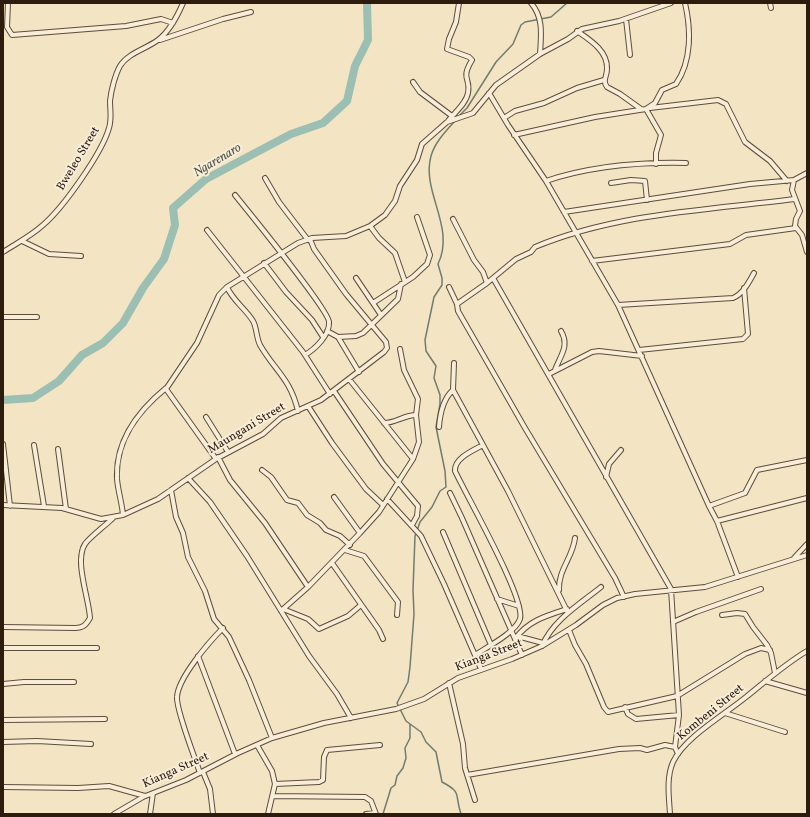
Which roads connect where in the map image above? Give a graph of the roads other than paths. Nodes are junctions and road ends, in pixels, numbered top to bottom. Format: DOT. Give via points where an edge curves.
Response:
graph roads {
  1 [pos="8,3"];
  2 [pos="183,3"];
  3 [pos="459,3"];
  4 [pos="531,3"];
  5 [pos="671,3"];
  6 [pos="685,3"];
  7 [pos="251,12"];
  8 [pos="626,19"];
  9 [pos="173,23"];
  10 [pos="577,31"];
  11 [pos="157,40"];
  12 [pos="540,54"];
  13 [pos="630,55"];
  14 [pos="604,80"];
  15 [pos="413,82"];
  16 [pos="489,93"];
  17 [pos="648,108"];
  18 [pos="641,109"];
  19 [pos="452,116"];
  20 [pos="504,118"];
  21 [pos="447,122"];
  22 [pos="514,135"];
  23 [pos="686,163"];
  24 [pos="656,164"];
  25 [pos="807,173"];
  26 [pos="266,178"];
  27 [pos="787,180"];
  28 [pos="794,180"];
  29 [pos="546,181"];
  30 [pos="611,183"];
  31 [pos="235,195"];
  32 [pos="795,199"];
  33 [pos="647,200"];
  34 [pos="564,212"];
  35 [pos="417,217"];
  36 [pos="453,219"];
  37 [pos="370,226"];
  38 [pos="796,228"];
  39 [pos="207,230"];
  40 [pos="577,233"];
  41 [pos="309,239"];
  42 [pos="22,241"];
  43 [pos="3,252"];
  44 [pos="807,252"];
  45 [pos="280,254"];
  46 [pos="82,256"];
  47 [pos="592,260"];
  48 [pos="264,263"];
  49 [pos="754,273"];
  50 [pos="244,276"];
  51 [pos="356,278"];
  52 [pos="493,278"];
  53 [pos="403,283"];
  54 [pos="487,283"];
  55 [pos="227,287"];
  56 [pos="449,287"];
  57 [pos="744,288"];
  58 [pos="373,303"];
  59 [pos="457,304"];
  60 [pos="618,305"];
  61 [pos="381,315"];
  62 [pos="3,317"];
  63 [pos="37,317"];
  64 [pos="371,325"];
  65 [pos="327,331"];
  66 [pos="561,331"];
  67 [pos="323,337"];
  68 [pos="338,337"];
  69 [pos="400,349"];
  70 [pos="639,350"];
  71 [pos="305,356"];
  72 [pos="642,356"];
  73 [pos="454,363"];
  74 [pos="554,370"];
  75 [pos="359,372"];
  76 [pos="548,374"];
  77 [pos="350,379"];
  78 [pos="166,388"];
  79 [pos="453,390"];
  80 [pos="332,392"];
  81 [pos="308,406"];
  82 [pos="298,411"];
  83 [pos="416,415"];
  84 [pos="206,417"];
  85 [pos="384,423"];
  86 [pos="439,427"];
  87 [pos="3,444"];
  88 [pos="483,445"];
  89 [pos="34,446"];
  90 [pos="58,449"];
  91 [pos="621,450"];
  92 [pos="228,452"];
  93 [pos="217,458"];
  94 [pos="413,460"];
  95 [pos="807,460"];
  96 [pos="262,470"];
  97 [pos="606,477"];
  98 [pos="188,478"];
  99 [pos="398,483"];
  100 [pos="171,490"];
  101 [pos="450,493"];
  102 [pos="334,497"];
  103 [pos="807,498"];
  104 [pos="387,499"];
  105 [pos="3,505"];
  106 [pos="383,505"];
  107 [pos="10,506"];
  108 [pos="44,506"];
  109 [pos="709,506"];
  110 [pos="66,509"];
  111 [pos="123,515"];
  112 [pos="114,518"];
  113 [pos="717,522"];
  114 [pos="412,525"];
  115 [pos="443,532"];
  116 [pos="360,533"];
  117 [pos="575,538"];
  118 [pos="350,544"];
  119 [pos="807,544"];
  120 [pos="345,550"];
  121 [pos="807,555"];
  122 [pos="794,558"];
  123 [pos="332,563"];
  124 [pos="738,577"];
  125 [pos="308,587"];
  126 [pos="601,587"];
  127 [pos="670,589"];
  128 [pos="761,589"];
  129 [pos="559,592"];
  130 [pos="624,597"];
  131 [pos="497,599"];
  132 [pos="361,605"];
  133 [pos="519,606"];
  134 [pos="282,610"];
  135 [pos="567,611"];
  136 [pos="397,615"];
  137 [pos="722,615"];
  138 [pos="672,622"];
  139 [pos="3,626"];
  140 [pos="223,628"];
  141 [pos="569,630"];
  142 [pos="511,631"];
  143 [pos="516,638"];
  144 [pos="383,639"];
  145 [pos="491,645"];
  146 [pos="542,645"];
  147 [pos="3,648"];
  148 [pos="98,648"];
  149 [pos="770,650"];
  150 [pos="807,651"];
  151 [pos="475,655"];
  152 [pos="522,655"];
  153 [pos="198,656"];
  154 [pos="481,668"];
  155 [pos="775,673"];
  156 [pos="74,682"];
  157 [pos="765,682"];
  158 [pos="449,683"];
  159 [pos="3,684"];
  160 [pos="807,693"];
  161 [pos="678,696"];
  162 [pos="625,707"];
  163 [pos="726,713"];
  164 [pos="679,715"];
  165 [pos="351,718"];
  166 [pos="105,719"];
  167 [pos="3,720"];
  168 [pos="784,732"];
  169 [pos="272,738"];
  170 [pos="3,742"];
  171 [pos="91,744"];
  172 [pos="257,745"];
  173 [pos="380,745"];
  174 [pos="675,747"];
  175 [pos="235,754"];
  176 [pos="678,754"];
  177 [pos="201,772"];
  178 [pos="467,775"];
  179 [pos="275,784"];
  180 [pos="3,787"];
  181 [pos="153,793"];
  182 [pos="146,796"];
  183 [pos="273,796"];
  184 [pos="475,800"];
  185 [pos="114,814"];
  186 [pos="150,814"];
  187 [pos="212,814"];
  188 [pos="268,814"];
  189 [pos="366,814"];
  190 [pos="376,814"];
  191 [pos="670,814"];
  1 -- 9 [label="street" via="7,27 12,35 126,26 161,19"];
  2 -- 9 [label="street, Bweleo Street"];
  3 -- 19 [label="street" via="447,49 469,56 472,60 465,78 469,86 467,97"];
  4 -- 12 [label="street" via="538,14 542,30"];
  5 -- 8 [label="street"];
  6 -- 17 [label="street" via="689,43 687,59 676,84 662,90 655,104"];
  7 -- 11 [label="street"];
  8 -- 10 [label="street"];
  8 -- 13 [label="street"];
  9 -- 11 [label="street, Bweleo Street"];
  10 -- 12 [label="street" via="568,39"];
  10 -- 14 [label="street" via="604,54 608,69"];
  11 -- 42 [label="street, Bweleo Street" via="123,62 111,97 108,130 98,151 55,214"];
  12 -- 16 [label="street"];
  14 -- 18 [label="street" via="607,87"];
  14 -- 20 [label="street" via="515,111"];
  15 -- 19 [label="street" via="420,92"];
  16 -- 20 [label="street"];
  16 -- 21 [label="street" via="473,114"];
  17 -- 18 [label="street"];
  17 -- 24 [label="street" via="661,134"];
  17 -- 27 [label="street" via="718,100 726,104 745,142 770,161"];
  18 -- 22 [label="street"];
  19 -- 21 [label="street"];
  20 -- 22 [label="street"];
  21 -- 37 [label="street" via="422,144 414,167 400,186 395,201 385,214"];
  22 -- 29 [label="street"];
  23 -- 24 [label="street"];
  24 -- 29 [label="street" via="614,165 572,172"];
  25 -- 28 [label="street"];
  26 -- 41 [label="street, Maungani Street" via="279,202"];
  27 -- 28 [label="street"];
  27 -- 33 [label="street"];
  28 -- 32 [label="street" via="792,190"];
  29 -- 34 [label="street"];
  30 -- 33 [label="street" via="645,181"];
  31 -- 45 [label="street"];
  32 -- 38 [label="street" via="800,211 796,219"];
  32 -- 40 [label="street" via="598,225"];
  33 -- 34 [label="street"];
  34 -- 40 [label="street"];
  35 -- 53 [label="street" via="430,258 420,272"];
  36 -- 54 [label="street"];
  37 -- 41 [label="street" via="346,236"];
  37 -- 53 [label="street" via="394,253"];
  38 -- 44 [label="street" via="802,235"];
  38 -- 47 [label="street" via="746,235 730,244"];
  39 -- 50 [label="street"];
  40 -- 47 [label="street"];
  40 -- 52 [label="street" via="535,247"];
  41 -- 45 [label="street"];
  41 -- 64 [label="street, Maungani Street"];
  42 -- 43 [label="street, Bweleo Street"];
  42 -- 46 [label="street" via="49,254"];
  45 -- 48 [label="street"];
  45 -- 65 [label="street" via="329,319"];
  47 -- 60 [label="street"];
  48 -- 50 [label="street"];
  48 -- 67 [label="street"];
  49 -- 57 [label="street"];
  50 -- 55 [label="street"];
  50 -- 71 [label="street"];
  51 -- 58 [label="street"];
  52 -- 54 [label="street"];
  52 -- 76 [label="street"];
  53 -- 58 [label="street"];
  53 -- 61 [label="street" via="398,299"];
  54 -- 59 [label="street"];
  55 -- 78 [label="street" via="216,301 197,343"];
  55 -- 82 [label="street" via="233,299 254,323 260,344 289,386"];
  56 -- 59 [label="street"];
  57 -- 60 [label="street" via="733,298"];
  57 -- 70 [label="street" via="748,334 743,339"];
  58 -- 61 [label="street"];
  59 -- 130 [label="street" via="458,311"];
  60 -- 70 [label="street"];
  61 -- 64 [label="street"];
  62 -- 63 [label="street"];
  64 -- 68 [label="street" via="361,335"];
  64 -- 75 [label="street, Maungani Street" via="386,342 387,348"];
  65 -- 67 [label="street"];
  65 -- 68 [label="street"];
  66 -- 74 [label="street" via="566,346"];
  67 -- 71 [label="street" via="319,345"];
  68 -- 75 [label="street"];
  69 -- 83 [label="street" via="404,370 418,399"];
  70 -- 72 [label="street"];
  71 -- 80 [label="street"];
  72 -- 74 [label="street" via="592,352"];
  72 -- 109 [label="street"];
  73 -- 79 [label="street"];
  74 -- 76 [label="street"];
  75 -- 77 [label="street, Maungani Street"];
  76 -- 97 [label="street"];
  77 -- 80 [label="street, Maungani Street"];
  77 -- 85 [label="street"];
  78 -- 93 [label="street"];
  78 -- 111 [label="street" via="135,418 121,445 117,479"];
  79 -- 86 [label="street" via="443,406"];
  79 -- 88 [label="street"];
  80 -- 81 [label="street, Maungani Street"];
  80 -- 99 [label="street"];
  81 -- 82 [label="street, Maungani Street"];
  81 -- 106 [label="street" via="366,489"];
  82 -- 92 [label="street, Maungani Street" via="281,418 263,434"];
  83 -- 85 [label="street" via="408,415 395,423"];
  83 -- 94 [label="street" via="419,442"];
  84 -- 92 [label="street"];
  85 -- 94 [label="street"];
  87 -- 107 [label="street"];
  88 -- 129 [label="street"];
  88 -- 133 [label="street" via="466,454 455,466 455,471 500,560"];
  89 -- 108 [label="street"];
  90 -- 110 [label="street"];
  91 -- 97 [label="street" via="609,464"];
  92 -- 93 [label="street, Maungani Street"];
  93 -- 98 [label="street, Maungani Street"];
  93 -- 125 [label="street" via="230,480 265,523"];
  94 -- 99 [label="street"];
  95 -- 109 [label="street" via="758,470 745,493"];
  96 -- 118 [label="street" via="271,477 287,500 298,504 307,516"];
  97 -- 127 [label="street"];
  98 -- 100 [label="street, Maungani Street"];
  98 -- 134 [label="street" via="210,502"];
  99 -- 104 [label="street"];
  99 -- 114 [label="street" via="418,506 417,516"];
  100 -- 111 [label="street, Maungani Street"];
  100 -- 140 [label="street" via="188,557 205,591 214,619"];
  101 -- 131 [label="street"];
  102 -- 116 [label="street"];
  103 -- 113 [label="street"];
  104 -- 106 [label="street"];
  104 -- 114 [label="street"];
  105 -- 107 [label="street, Maungani Street"];
  106 -- 116 [label="street"];
  107 -- 108 [label="street, Maungani Street"];
  108 -- 110 [label="street, Maungani Street"];
  109 -- 113 [label="street"];
  110 -- 112 [label="street, Maungani Street" via="101,519"];
  111 -- 112 [label="street, Maungani Street"];
  112 -- 139 [label="street" via="88,541 83,549 82,567 90,618 87,624 81,628"];
  113 -- 124 [label="street"];
  114 -- 151 [label="street" via="421,536"];
  115 -- 145 [label="street"];
  116 -- 118 [label="street"];
  117 -- 129 [label="street" via="572,553 558,584"];
  118 -- 120 [label="street"];
  119 -- 122 [label="street"];
  120 -- 123 [label="street"];
  120 -- 136 [label="street" via="364,556 398,602"];
  121 -- 122 [label="street, Kianga Street"];
  122 -- 124 [label="street, Kianga Street"];
  123 -- 125 [label="street"];
  123 -- 132 [label="street"];
  124 -- 127 [label="street, Kianga Street" via="705,587"];
  125 -- 134 [label="street"];
  126 -- 135 [label="street"];
  127 -- 130 [label="street, Kianga Street"];
  127 -- 138 [label="street"];
  128 -- 138 [label="street"];
  129 -- 135 [label="street"];
  130 -- 141 [label="street, Kianga Street" via="603,605"];
  131 -- 133 [label="street"];
  131 -- 142 [label="street"];
  132 -- 134 [label="street" via="348,616 319,630 308,619"];
  132 -- 144 [label="street"];
  133 -- 142 [label="street" via="520,619"];
  134 -- 165 [label="street" via="309,656"];
  135 -- 143 [label="street" via="532,621"];
  135 -- 146 [label="street" via="548,633"];
  137 -- 149 [label="street" via="745,614"];
  138 -- 161 [label="street"];
  140 -- 153 [label="street"];
  140 -- 169 [label="street" via="249,680"];
  141 -- 146 [label="street, Kianga Street"];
  141 -- 162 [label="street" via="605,710 611,712"];
  142 -- 143 [label="street"];
  142 -- 145 [label="street"];
  143 -- 146 [label="street"];
  143 -- 152 [label="street"];
  145 -- 151 [label="street"];
  146 -- 152 [label="street, Kianga Street"];
  147 -- 148 [label="street"];
  149 -- 155 [label="street"];
  149 -- 161 [label="street" via="761,648 745,654"];
  150 -- 155 [label="street, Kombeni Street"];
  151 -- 154 [label="street"];
  152 -- 154 [label="street, Kianga Street"];
  153 -- 175 [label="street"];
  153 -- 177 [label="street" via="178,690 177,699"];
  154 -- 158 [label="street, Kianga Street"];
  155 -- 157 [label="street, Kombeni Street"];
  156 -- 159 [label="street"];
  157 -- 160 [label="street"];
  157 -- 163 [label="street, Kombeni Street"];
  158 -- 165 [label="street, Kianga Street" via="424,699 396,709"];
  158 -- 178 [label="street" via="463,744"];
  161 -- 162 [label="street"];
  161 -- 164 [label="street"];
  162 -- 164 [label="street" via="628,714 636,719"];
  163 -- 168 [label="street"];
  163 -- 176 [label="street, Kombeni Street"];
  164 -- 174 [label="street"];
  165 -- 169 [label="street, Kianga Street" via="324,722"];
  166 -- 167 [label="street"];
  169 -- 172 [label="street, Kianga Street"];
  170 -- 171 [label="street"];
  172 -- 175 [label="street, Kianga Street"];
  172 -- 179 [label="street" via="272,771"];
  173 -- 179 [label="street" via="327,750 324,757 323,780"];
  174 -- 176 [label="street"];
  174 -- 178 [label="street" via="665,745 647,750 619,749"];
  175 -- 177 [label="street, Kianga Street"];
  176 -- 191 [label="street, Kombeni Street" via="672,764 669,781"];
  177 -- 181 [label="street, Kianga Street"];
  177 -- 187 [label="street" via="210,789"];
  178 -- 184 [label="street"];
  179 -- 183 [label="street"];
  180 -- 182 [label="street" via="109,786"];
  181 -- 182 [label="street, Kianga Street"];
  181 -- 186 [label="street"];
  182 -- 185 [label="street, Kianga Street"];
  183 -- 188 [label="street"];
  183 -- 190 [label="street" via="365,797 371,801"];
  189 -- 190 [label="street"];
}
